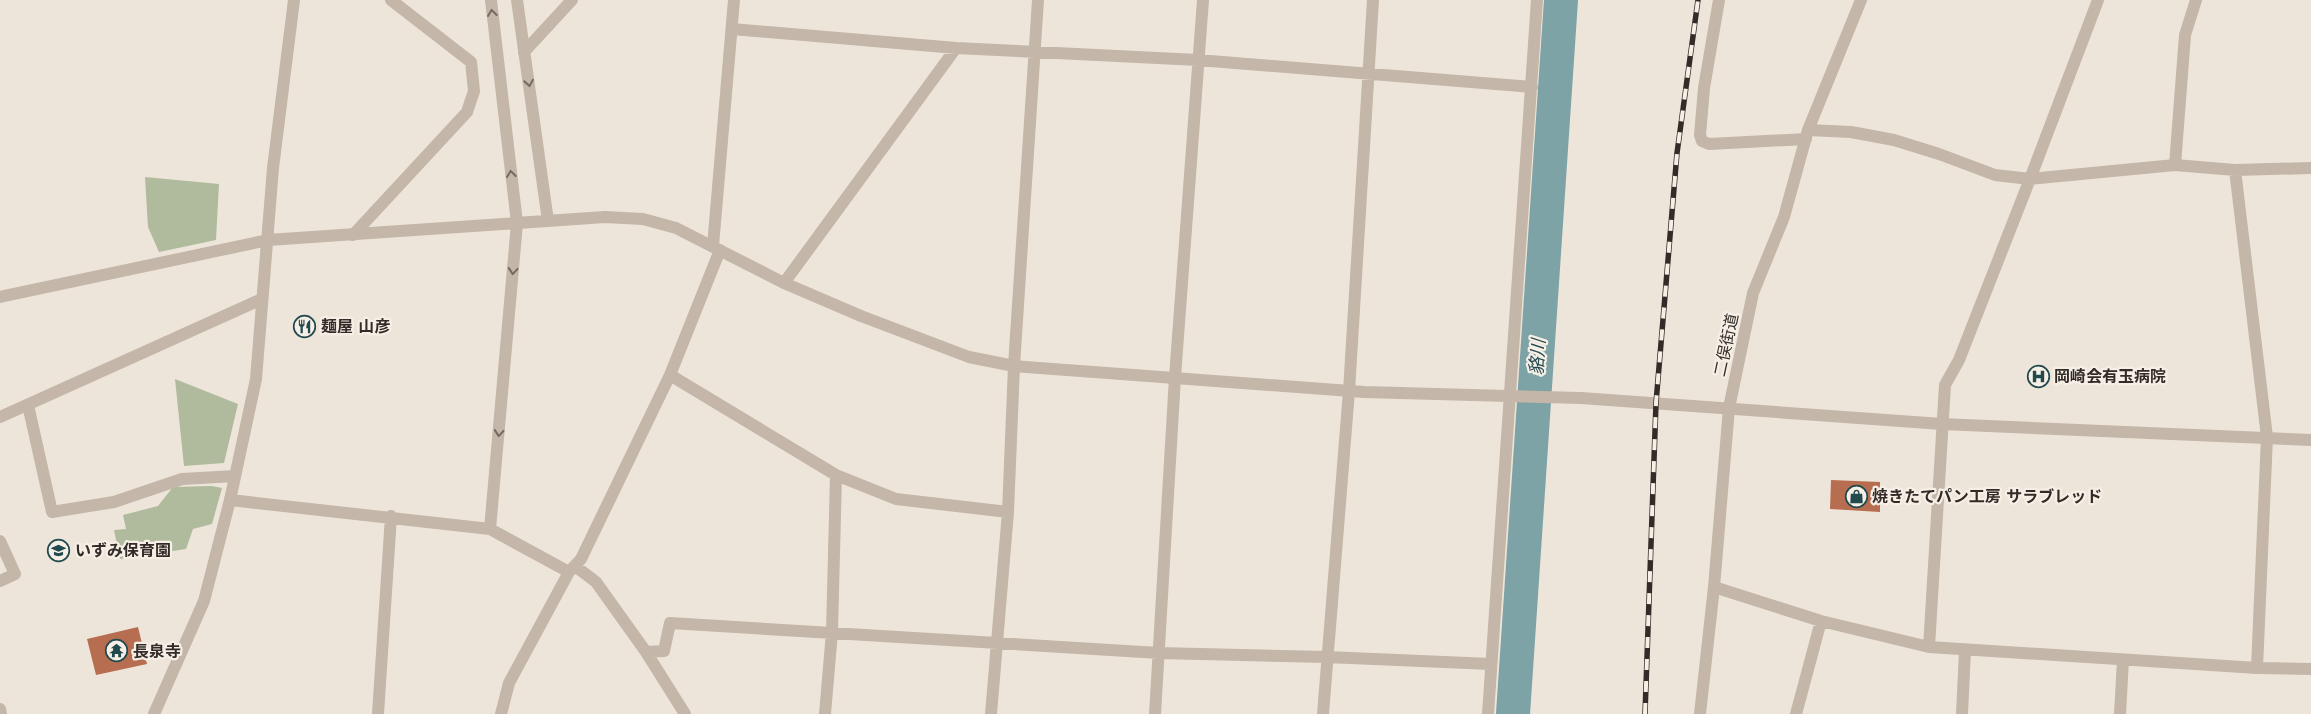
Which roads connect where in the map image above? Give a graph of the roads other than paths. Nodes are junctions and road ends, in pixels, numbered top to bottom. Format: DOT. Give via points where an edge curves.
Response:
graph roads {
  1 [pos="294,0"];
  2 [pos="391,0"];
  3 [pos="491,0"];
  4 [pos="517,0"];
  5 [pos="572,0"];
  6 [pos="734,0"];
  7 [pos="1038,0"];
  8 [pos="1203,0"];
  9 [pos="1373,0"];
  10 [pos="1537,0"];
  11 [pos="1720,0"];
  12 [pos="1861,0"];
  13 [pos="2098,0"];
  14 [pos="2196,0"];
  15 [pos="732,29"];
  16 [pos="956,48"];
  17 [pos="524,52"];
  18 [pos="1035,53"];
  19 [pos="1198,60"];
  20 [pos="1368,72"];
  21 [pos="1532,87"];
  22 [pos="1807,134"];
  23 [pos="2175,165"];
  24 [pos="2311,168"];
  25 [pos="2235,170"];
  26 [pos="2030,179"];
  27 [pos="548,221"];
  28 [pos="517,223"];
  29 [pos="353,234"];
  30 [pos="268,240"];
  31 [pos="716,248"];
  32 [pos="784,283"];
  33 [pos="0,297"];
  34 [pos="262,299"];
  35 [pos="1014,366"];
  36 [pos="670,375"];
  37 [pos="1175,378"];
  38 [pos="1349,391"];
  39 [pos="1511,397"];
  40 [pos="28,404"];
  41 [pos="1729,408"];
  42 [pos="0,417"];
  43 [pos="1942,424"];
  44 [pos="2267,437"];
  45 [pos="2311,440"];
  46 [pos="836,475"];
  47 [pos="235,476"];
  48 [pos="230,500"];
  49 [pos="1008,512"];
  50 [pos="391,516"];
  51 [pos="490,529"];
  52 [pos="0,541"];
  53 [pos="572,569"];
  54 [pos="0,582"];
  55 [pos="1714,587"];
  56 [pos="1821,621"];
  57 [pos="832,632"];
  58 [pos="996,642"];
  59 [pos="1929,647"];
  60 [pos="1965,651"];
  61 [pos="646,652"];
  62 [pos="1159,653"];
  63 [pos="1327,657"];
  64 [pos="2123,660"];
  65 [pos="1491,664"];
  66 [pos="2257,668"];
  67 [pos="2311,669"];
  68 [pos="0,709"];
  69 [pos="1,714"];
  70 [pos="154,714"];
  71 [pos="378,714"];
  72 [pos="501,714"];
  73 [pos="685,714"];
  74 [pos="825,714"];
  75 [pos="991,714"];
  76 [pos="1155,714"];
  77 [pos="1323,714"];
  78 [pos="1488,714"];
  79 [pos="1700,714"];
  80 [pos="1796,714"];
  81 [pos="1962,714"];
  82 [pos="2120,714"];
  1 -- 30 [label="street" via="272,168"];
  2 -- 29 [label="street" via="471,62 474,91 467,112"];
  28 -- 3 [label="street, one-way"];
  4 -- 17 [label="street"];
  5 -- 17 [label="street"];
  6 -- 15 [label="street"];
  7 -- 18 [label="street"];
  8 -- 19 [label="street"];
  9 -- 20 [label="street"];
  10 -- 21 [label="street"];
  11 -- 22 [label="street" via="1704,88 1702,141 1709,144"];
  12 -- 22 [label="street, 二俣街道"];
  13 -- 26 [label="street"];
  14 -- 23 [label="street" via="2185,35"];
  15 -- 16 [label="street"];
  15 -- 31 [label="street"];
  16 -- 18 [label="street"];
  16 -- 32 [label="street"];
  17 -- 27 [label="street, one-way"];
  18 -- 19 [label="street"];
  18 -- 35 [label="street"];
  19 -- 20 [label="street"];
  19 -- 37 [label="street"];
  20 -- 21 [label="street"];
  20 -- 38 [label="street"];
  21 -- 39 [label="street"];
  22 -- 26 [label="street" via="1851,132 1894,140 1995,176"];
  22 -- 41 [label="street, 二俣街道" via="1784,217 1753,293"];
  23 -- 25 [label="street"];
  23 -- 26 [label="street"];
  24 -- 25 [label="street"];
  25 -- 44 [label="street"];
  26 -- 43 [label="street" via="1959,360 1945,385"];
  27 -- 28 [label="street"];
  27 -- 31 [label="street" via="605,217 643,219 676,228"];
  28 -- 29 [label="street"];
  28 -- 51 [label="street, one-way"];
  29 -- 30 [label="street"];
  30 -- 33 [label="street"];
  30 -- 34 [label="street"];
  31 -- 32 [label="street"];
  31 -- 36 [label="street"];
  32 -- 35 [label="street" via="922,341 969,357"];
  34 -- 40 [label="street"];
  34 -- 47 [label="street" via="256,379"];
  35 -- 37 [label="street"];
  35 -- 49 [label="street"];
  36 -- 46 [label="street"];
  36 -- 53 [label="street" via="581,559"];
  37 -- 38 [label="street"];
  37 -- 62 [label="street"];
  38 -- 39 [label="street"];
  38 -- 63 [label="street"];
  39 -- 41 [label="street" via="1556,396"];
  39 -- 65 [label="street"];
  40 -- 42 [label="street"];
  40 -- 47 [label="street" via="52,512 114,502 182,479"];
  41 -- 43 [label="street"];
  41 -- 55 [label="street, 二俣街道"];
  43 -- 44 [label="street"];
  43 -- 59 [label="street"];
  44 -- 45 [label="street"];
  44 -- 66 [label="street"];
  46 -- 49 [label="street" via="896,499"];
  46 -- 57 [label="street"];
  47 -- 48 [label="street"];
  48 -- 50 [label="street"];
  48 -- 70 [label="street" via="204,601"];
  49 -- 58 [label="street"];
  50 -- 51 [label="street"];
  50 -- 71 [label="street"];
  51 -- 53 [label="street"];
  52 -- 54 [label="street" via="15,574"];
  53 -- 61 [label="street" via="596,582"];
  53 -- 72 [label="street" via="509,683"];
  55 -- 56 [label="street"];
  55 -- 79 [label="street, 二俣街道"];
  56 -- 59 [label="street"];
  56 -- 80 [label="street"];
  57 -- 58 [label="street"];
  57 -- 61 [label="street" via="670,623 664,651"];
  57 -- 74 [label="street"];
  58 -- 62 [label="street"];
  58 -- 75 [label="street"];
  59 -- 60 [label="street"];
  60 -- 64 [label="street"];
  60 -- 81 [label="street"];
  61 -- 73 [label="street"];
  62 -- 63 [label="street"];
  62 -- 76 [label="street"];
  63 -- 65 [label="street"];
  63 -- 77 [label="street"];
  64 -- 66 [label="street"];
  64 -- 82 [label="street"];
  65 -- 78 [label="street"];
  66 -- 67 [label="street"];
  68 -- 69 [label="street"];
}
